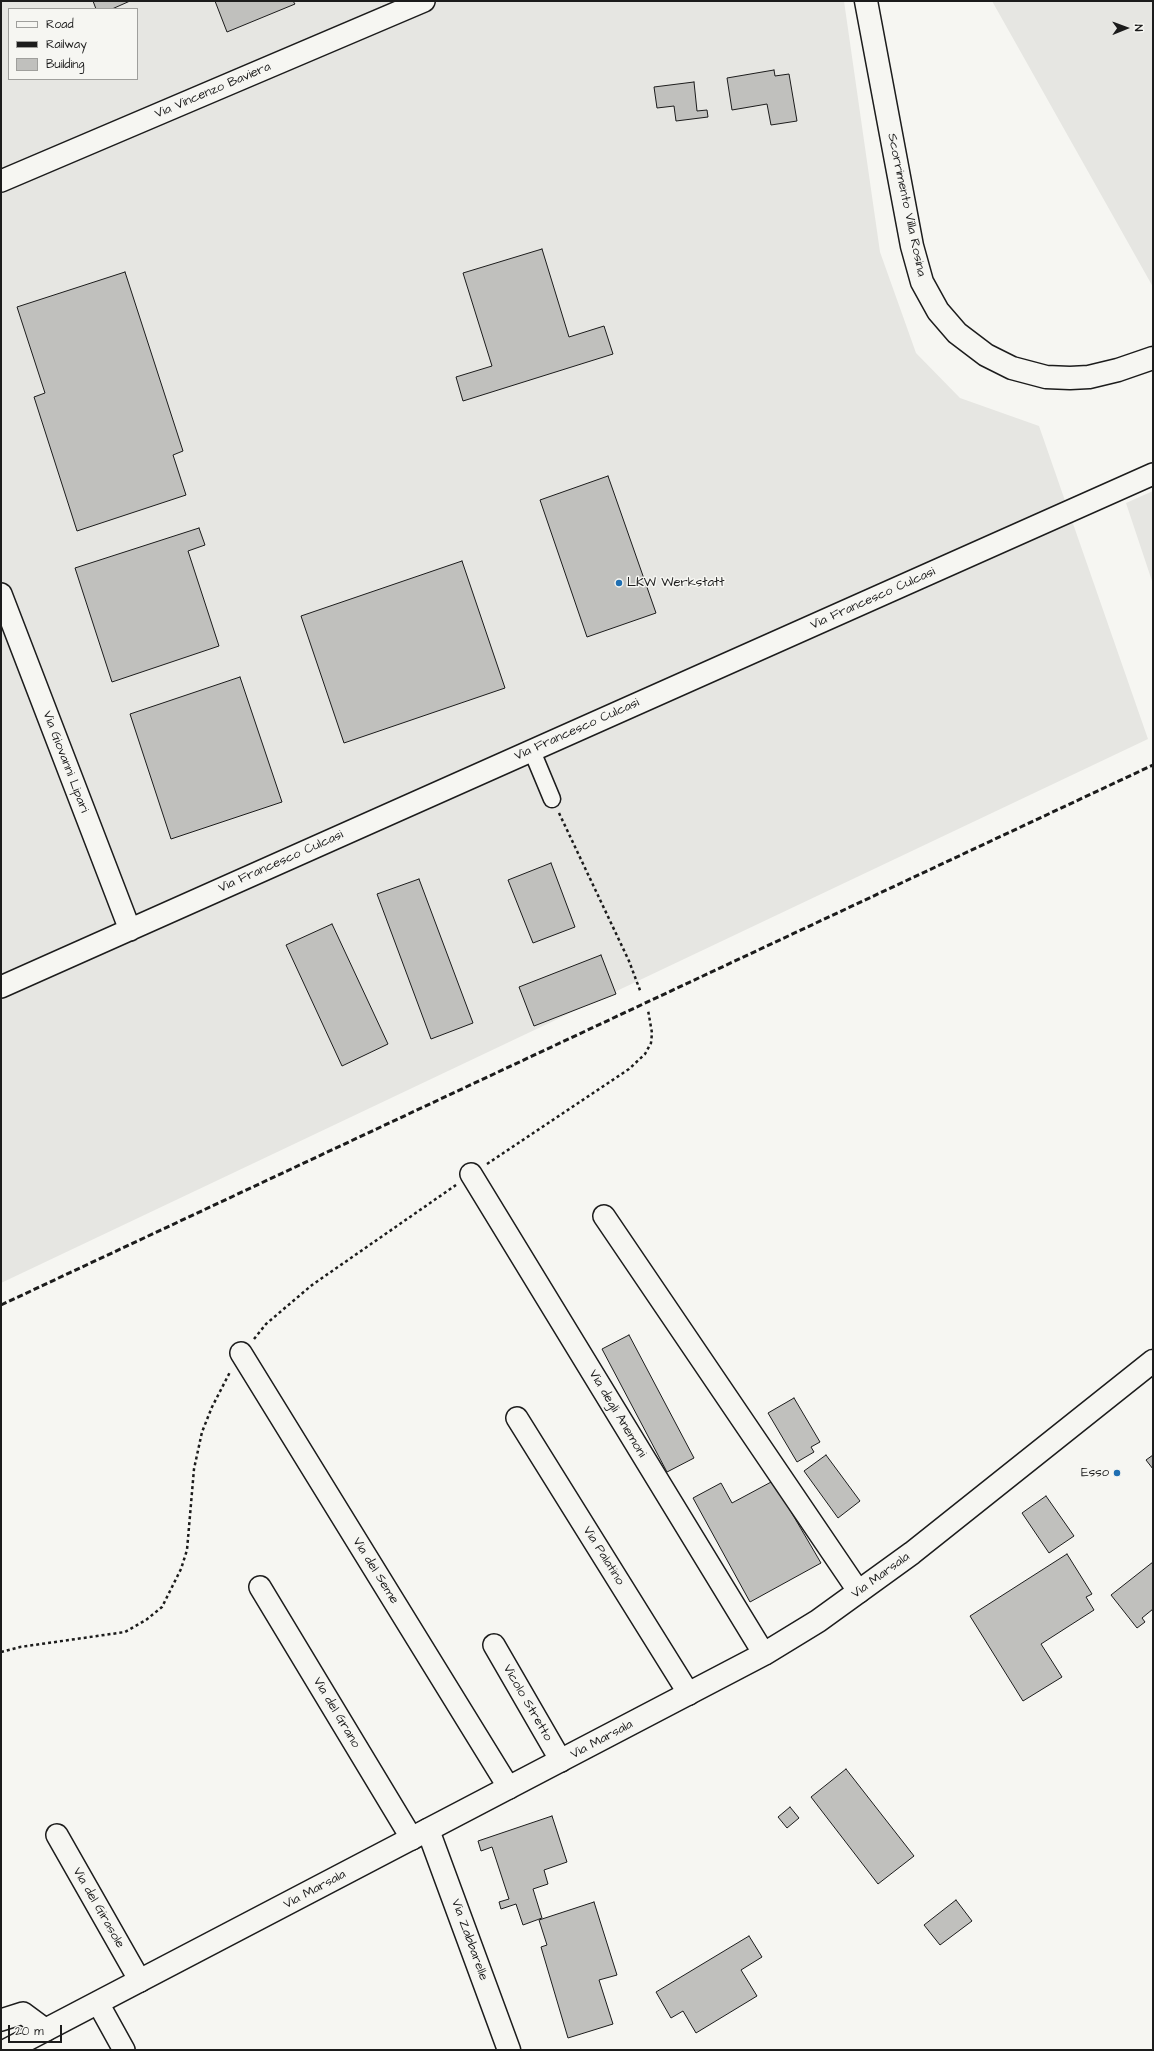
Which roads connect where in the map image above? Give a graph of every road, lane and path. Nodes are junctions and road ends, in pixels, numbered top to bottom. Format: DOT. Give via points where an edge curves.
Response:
graph roads {
  1 [pos="424,1"];
  2 [pos="866,1"];
  3 [pos="1,181"];
  4 [pos="1150,359"];
  5 [pos="1153,474"];
  6 [pos="1,594"];
  7 [pos="532,751"];
  8 [pos="552,799"];
  9 [pos="130,930"];
  10 [pos="1,987"];
  11 [pos="640,993"];
  12 [pos="648,1010"];
  13 [pos="471,1174"];
  14 [pos="604,1216"];
  15 [pos="241,1353"];
  16 [pos="1153,1360"];
  17 [pos="517,1418"];
  18 [pos="260,1587"];
  19 [pos="859,1592"];
  20 [pos="494,1645"];
  21 [pos="1,1652"];
  22 [pos="764,1654"];
  23 [pos="689,1694"];
  24 [pos="561,1761"];
  25 [pos="509,1788"];
  26 [pos="57,1835"];
  27 [pos="420,1835"];
  28 [pos="140,1981"];
  29 [pos="98,2003"];
  30 [pos="1,2020"];
  31 [pos="46,2030"];
  32 [pos="7,2050"];
  33 [pos="124,2050"];
  34 [pos="509,2050"];
  1 -- 3 [label="street, Via Vincenzo Baviera"];
  2 -- 4 [label="main road, Scorrimento Villa Rosina" via="912,246 922,282 938,311 957,333 986,355 1012,368 1046,377 1088,377"];
  5 -- 7 [label="street, Via Francesco Culcasi"];
  6 -- 9 [label="street, Via Giovanni Lipari"];
  7 -- 8 [label="street"];
  7 -- 9 [label="street, Via Francesco Culcasi"];
  8 -- 11 [label="path" via="629,961"];
  9 -- 10 [label="street, Via Francesco Culcasi"];
  12 -- 13 [label="path" via="651,1043 640,1059 629,1069"];
  13 -- 15 [label="path" via="312,1285 266,1324"];
  13 -- 22 [label="street, Via degli Anemoni"];
  14 -- 19 [label="street"];
  15 -- 21 [label="path" via="212,1407 202,1432 194,1469 187,1550 181,1569 162,1607 146,1620 124,1632"];
  15 -- 25 [label="street, Via del Seme"];
  16 -- 19 [label="main road, Via Marsala" via="912,1553"];
  17 -- 23 [label="street, Via Palatino"];
  18 -- 27 [label="street, Via del Grano"];
  19 -- 22 [label="main road, Via Marsala"];
  20 -- 24 [label="street, Vicolo Stretto"];
  22 -- 23 [label="main road, Via Marsala"];
  23 -- 24 [label="main road, Via Marsala"];
  24 -- 25 [label="main road, Via Marsala"];
  25 -- 27 [label="main road, Via Marsala"];
  26 -- 28 [label="street, Via del Girasole"];
  27 -- 28 [label="main road, Via Marsala"];
  27 -- 34 [label="main road, Via Zabbarelle"];
  28 -- 29 [label="main road, Via Marsala"];
  29 -- 31 [label="main road, Via Marsala"];
  29 -- 33 [label="street"];
  30 -- 31 [label="street" via="23,2013"];
  31 -- 32 [label="main road, Via Marsala"];
}
